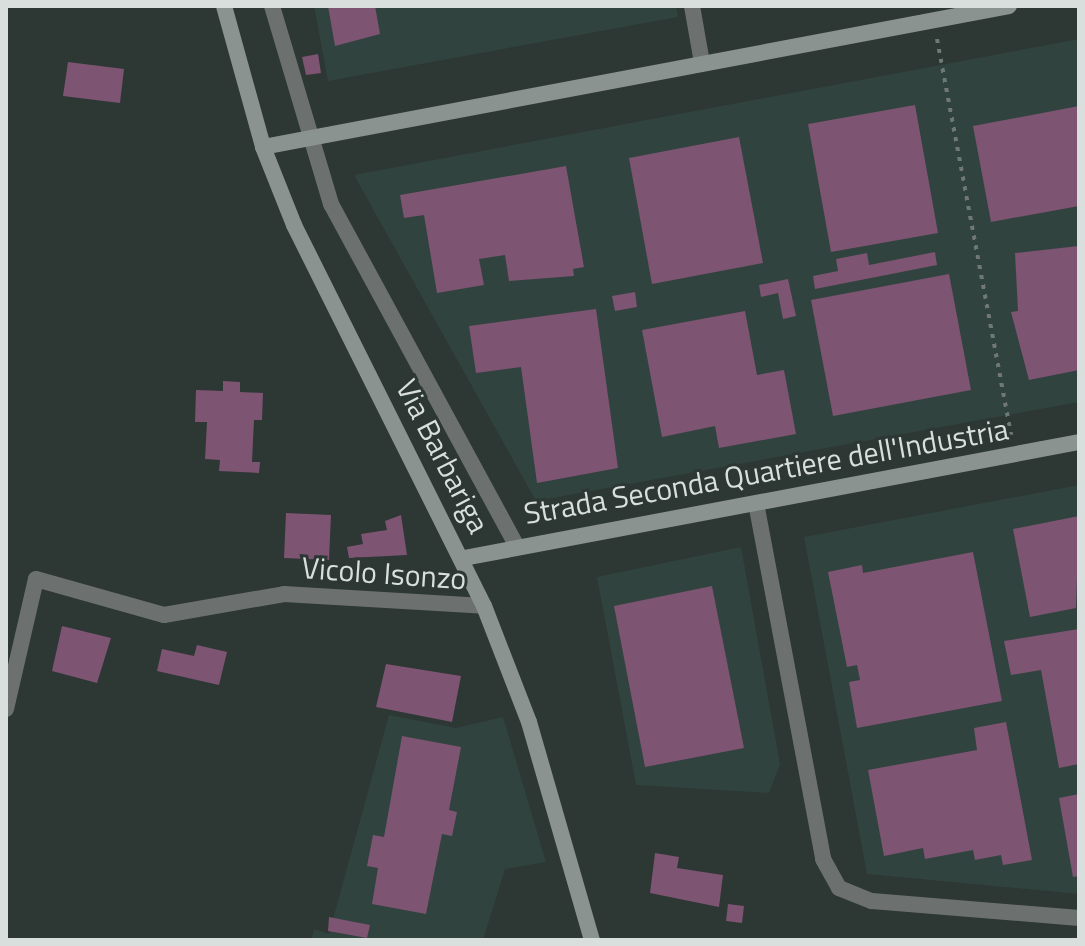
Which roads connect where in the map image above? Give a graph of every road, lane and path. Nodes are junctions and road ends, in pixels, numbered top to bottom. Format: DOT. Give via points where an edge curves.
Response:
graph roads {
  1 [pos="224,6"];
  2 [pos="272,6"];
  3 [pos="692,6"];
  4 [pos="1009,6"];
  5 [pos="934,21"];
  6 [pos="702,63"];
  7 [pos="307,134"];
  8 [pos="263,147"];
  9 [pos="1079,442"];
  10 [pos="1014,455"];
  11 [pos="756,503"];
  12 [pos="516,545"];
  13 [pos="464,558"];
  14 [pos="484,606"];
  15 [pos="6,709"];
  16 [pos="1079,918"];
  17 [pos="592,940"];
  1 -- 8 [label="street, Via Barbariga"];
  2 -- 7 [label="street, Via Barbariga"];
  3 -- 6 [label="street"];
  4 -- 5 [label="street"];
  5 -- 6 [label="street"];
  5 -- 10 [label="path"];
  6 -- 7 [label="street"];
  7 -- 8 [label="street"];
  7 -- 12 [label="street, Via Barbariga" via="331,204"];
  8 -- 13 [label="street, Via Barbariga" via="294,225"];
  9 -- 10 [label="street, Strada Seconda Quartiere dell'Industria"];
  10 -- 11 [label="street, Strada Seconda Quartiere dell'Industria"];
  11 -- 12 [label="street, Strada Seconda Quartiere dell'Industria"];
  11 -- 16 [label="street" via="823,859 839,888 857,899"];
  12 -- 13 [label="street, Strada Seconda Quartiere dell'Industria"];
  13 -- 14 [label="street, Via Barbariga"];
  14 -- 15 [label="street, Vicolo Isonzo" via="284,594 164,615 36,579"];
  14 -- 17 [label="street, Via Barbariga" via="529,722"];
}
